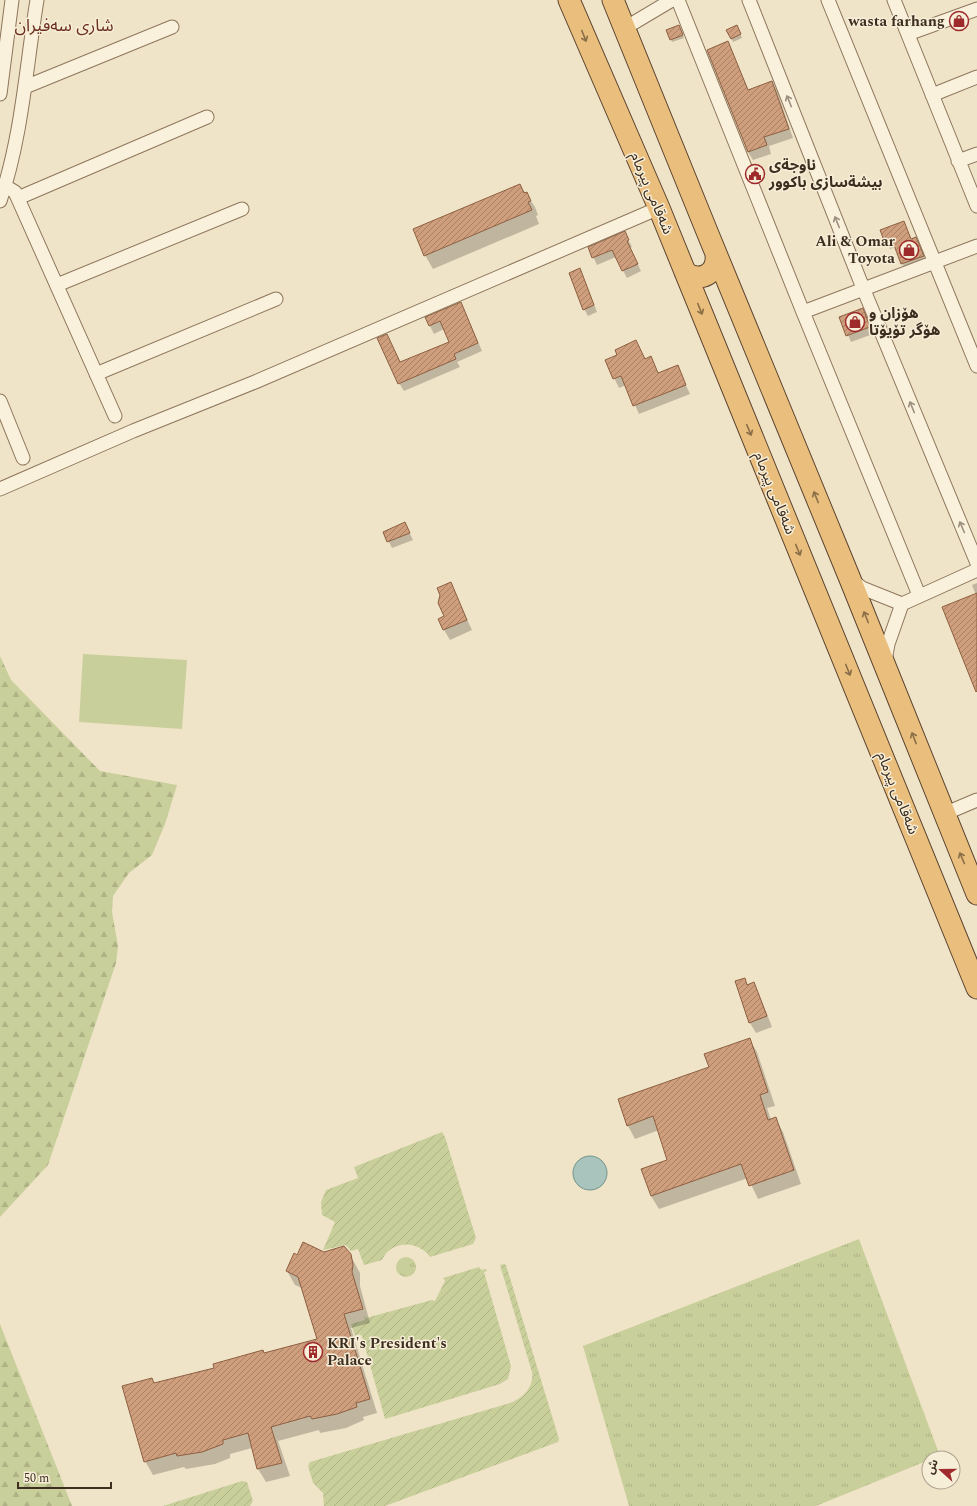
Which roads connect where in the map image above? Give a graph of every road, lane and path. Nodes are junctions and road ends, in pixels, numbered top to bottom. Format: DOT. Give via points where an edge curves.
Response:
graph roads {
  1 [pos="37,0"];
  2 [pos="569,0"];
  3 [pos="613,0"];
  4 [pos="672,0"];
  5 [pos="678,0"];
  6 [pos="749,0"];
  7 [pos="828,0"];
  8 [pos="894,0"];
  9 [pos="8,2"];
  10 [pos="977,9"];
  11 [pos="172,27"];
  12 [pos="625,28"];
  13 [pos="908,34"];
  14 [pos="977,77"];
  15 [pos="25,87"];
  16 [pos="0,94"];
  17 [pos="932,95"];
  18 [pos="206,117"];
  19 [pos="977,154"];
  20 [pos="958,160"];
  21 [pos="5,186"];
  22 [pos="18,198"];
  23 [pos="0,201"];
  24 [pos="977,206"];
  25 [pos="659,208"];
  26 [pos="242,209"];
  27 [pos="977,246"];
  28 [pos="716,255"];
  29 [pos="936,262"];
  30 [pos="685,272"];
  31 [pos="57,285"];
  32 [pos="863,288"];
  33 [pos="276,299"];
  34 [pos="803,312"];
  35 [pos="977,366"];
  36 [pos="96,374"];
  37 [pos="0,401"];
  38 [pos="115,416"];
  39 [pos="23,458"];
  40 [pos="0,489"];
  41 [pos="977,563"];
  42 [pos="977,570"];
  43 [pos="850,579"];
  44 [pos="919,596"];
  45 [pos="902,604"];
  46 [pos="885,663"];
  47 [pos="977,800"];
  48 [pos="944,814"];
  49 [pos="977,894"];
  50 [pos="977,988"];
  1 -- 15 [label="street"];
  2 -- 25 [label="highway, شەقامی پیرمام, one-way"];
  3 -- 12 [label="highway"];
  4 -- 12 [label="street"];
  5 -- 34 [label="street"];
  32 -- 6 [label="street, one-way"];
  7 -- 29 [label="street"];
  8 -- 13 [label="street"];
  9 -- 16 [label="street"];
  10 -- 13 [label="street"];
  11 -- 15 [label="street"];
  12 -- 28 [label="highway"];
  13 -- 17 [label="street"];
  14 -- 17 [label="street"];
  15 -- 21 [label="street"];
  17 -- 20 [label="street"];
  18 -- 22 [label="street"];
  19 -- 20 [label="street"];
  20 -- 24 [label="street"];
  21 -- 22 [label="street" via="15,192"];
  21 -- 23 [label="street"];
  22 -- 31 [label="street"];
  25 -- 30 [label="highway, شەقامی پیرمام"];
  25 -- 40 [label="street"];
  26 -- 31 [label="street"];
  27 -- 29 [label="street"];
  28 -- 30 [label="highway" via="716,265 709,274 700,278 689,276"];
  43 -- 28 [label="highway, one-way"];
  29 -- 32 [label="street"];
  29 -- 35 [label="street"];
  30 -- 50 [label="highway, شەقامی پیرمام, one-way"];
  31 -- 36 [label="street"];
  32 -- 34 [label="street"];
  41 -- 32 [label="street, one-way"];
  33 -- 36 [label="street"];
  34 -- 44 [label="street"];
  36 -- 38 [label="street"];
  37 -- 39 [label="street"];
  42 -- 44 [label="street"];
  43 -- 45 [label="street" via="862,588"];
  46 -- 43 [label="highway, one-way"];
  44 -- 45 [label="street"];
  45 -- 46 [label="street" via="888,644"];
  48 -- 46 [label="highway, one-way"];
  47 -- 48 [label="street"];
  49 -- 48 [label="highway, one-way"];
}
